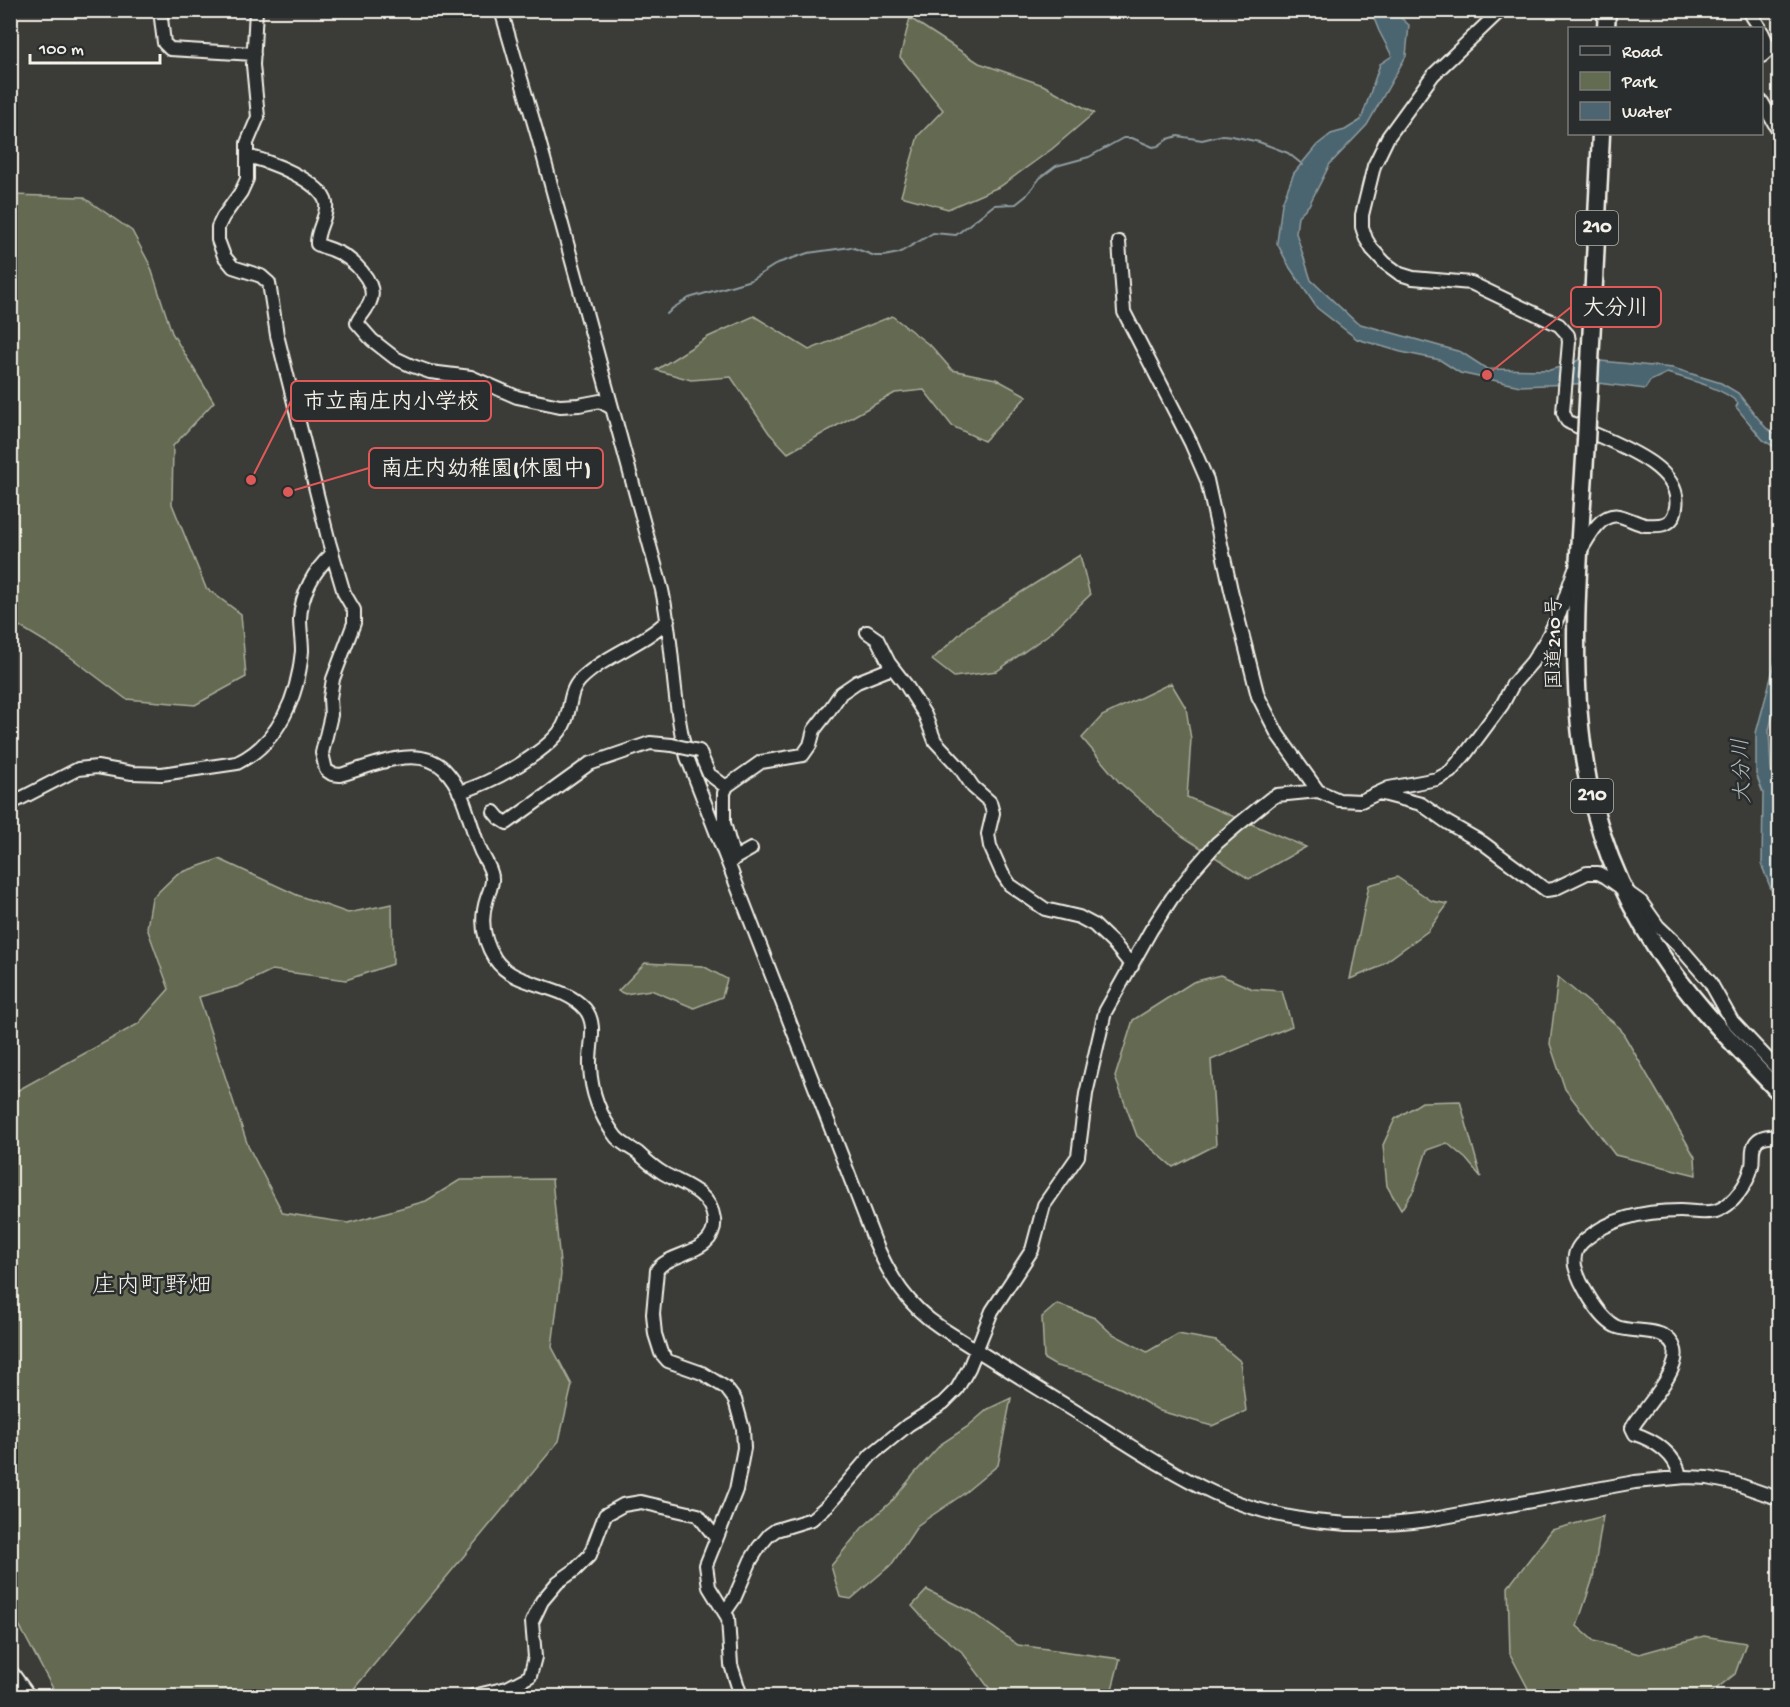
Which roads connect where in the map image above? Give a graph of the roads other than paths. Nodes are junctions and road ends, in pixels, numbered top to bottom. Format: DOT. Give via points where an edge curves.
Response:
graph roads {
  1 [pos="160,10"];
  2 [pos="256,10"];
  3 [pos="501,10"];
  4 [pos="1501,10"];
  5 [pos="1607,10"];
  6 [pos="1748,10"];
  7 [pos="1606,27"];
  8 [pos="1759,27"];
  9 [pos="1763,33"];
  10 [pos="254,54"];
  11 [pos="1763,54"];
  12 [pos="1763,106"];
  13 [pos="1779,134"];
  14 [pos="1601,135"];
  15 [pos="248,157"];
  16 [pos="1119,242"];
  17 [pos="612,408"];
  18 [pos="1580,552"];
  19 [pos="332,554"];
  20 [pos="668,620"];
  21 [pos="867,632"];
  22 [pos="892,668"];
  23 [pos="726,787"];
  24 [pos="1318,791"];
  25 [pos="459,792"];
  26 [pos="1379,793"];
  27 [pos="10,804"];
  28 [pos="494,812"];
  29 [pos="751,849"];
  30 [pos="730,862"];
  31 [pos="1623,888"];
  32 [pos="1132,966"];
  33 [pos="1779,1072"];
  34 [pos="1779,1093"];
  35 [pos="1779,1135"];
  36 [pos="976,1350"];
  37 [pos="1680,1477"];
  38 [pos="1779,1499"];
  39 [pos="716,1538"];
  40 [pos="725,1612"];
  41 [pos="10,1670"];
  42 [pos="29,1696"];
  43 [pos="473,1696"];
  44 [pos="741,1696"];
  1 -- 10 [label="street" via="164,43 170,49"];
  2 -- 10 [label="street"];
  3 -- 17 [label="street"];
  4 -- 18 [label="street" via="1433,75 1388,137 1374,166 1362,227 1372,249 1400,274 1479,286 1559,325 1568,335 1569,350 1564,417 1622,445 1652,464 1672,484 1677,492 1675,512 1669,522 1657,526 1611,516 1595,529"];
  5 -- 7 [label="highway"];
  6 -- 8 [label="street"];
  9 -- 11 [label="street" via="1770,49"];
  10 -- 15 [label="street" via="259,110 247,143"];
  12 -- 13 [label="street"];
  14 -- 18 [label="highway, 国道210号 / 210, bridge"];
  15 -- 17 [label="street" via="292,172 323,197 325,209 317,244 348,259 365,278 372,294 357,323 395,358 430,372 477,379 531,400 570,406 600,401"];
  15 -- 19 [label="street" via="248,179 218,227 218,240 233,267 261,276 269,283 280,347"];
  16 -- 24 [label="street" via="1124,312 1207,480 1258,696 1278,735"];
  17 -- 20 [label="street"];
  18 -- 26 [label="street" via="1551,632 1459,763 1441,777"];
  18 -- 31 [label="highway, 国道210号 / 210" via="1577,673 1584,760 1603,836"];
  19 -- 25 [label="street" via="355,619 331,687 332,715 322,753 326,770 340,776 404,757 426,759 445,770"];
  19 -- 27 [label="street" via="310,581 300,616 302,649 285,716 262,746 247,758 237,763 162,774 97,767 78,769"];
  20 -- 25 [label="street" via="582,678 573,691 565,723 536,754"];
  20 -- 30 [label="street" via="683,742"];
  21 -- 22 [label="street" via="877,639"];
  22 -- 23 [label="street" via="840,693 802,755 761,762"];
  22 -- 32 [label="street" via="925,715 935,741 990,802 990,846 1010,885 1045,909 1094,925"];
  23 -- 28 [label="street, bridge" via="709,774 699,751 650,743 589,764 507,823"];
  23 -- 30 [label="street" via="724,823 733,855"];
  24 -- 26 [label="street" via="1350,801"];
  24 -- 32 [label="street" via="1277,795 1217,843 1172,898"];
  25 -- 39 [label="street" via="492,877 482,924 496,960 513,974 561,991 586,1010 592,1027 593,1090 611,1130 618,1140 656,1168 697,1191 714,1218 705,1243 660,1266 653,1314 655,1334 666,1359 720,1384 737,1407 743,1429 742,1463 734,1497"];
  26 -- 31 [label="street" via="1421,804 1483,843 1546,890 1593,872"];
  29 -- 30 [label="street"];
  30 -- 36 [label="street" via="887,1268 919,1311"];
  31 -- 33 [label="street" via="1644,904 1658,926 1710,982 1732,1021"];
  31 -- 34 [label="highway, 国道210号 / 210" via="1671,969"];
  32 -- 36 [label="street" via="1105,1012 1086,1094 1078,1156 1044,1205 1032,1250 999,1300"];
  35 -- 37 [label="street" via="1757,1141 1747,1179 1723,1208 1619,1219 1597,1230 1578,1246 1575,1255 1580,1279 1604,1318 1627,1330 1654,1332 1675,1348 1668,1376 1632,1428 1635,1434 1661,1447"];
  36 -- 37 [label="street" via="1184,1478 1236,1502 1293,1517 1354,1524 1406,1523"];
  36 -- 40 [label="street" via="951,1396 871,1455 812,1519 769,1535 751,1560"];
  37 -- 38 [label="street" via="1722,1480"];
  39 -- 40 [label="street" via="706,1573 709,1587"];
  39 -- 43 [label="street" via="698,1515 641,1502 623,1505 605,1515 590,1555 558,1582 542,1601 532,1622 535,1657 530,1676 507,1688"];
  40 -- 44 [label="street" via="731,1665"];
  41 -- 42 [label="street"];
}
